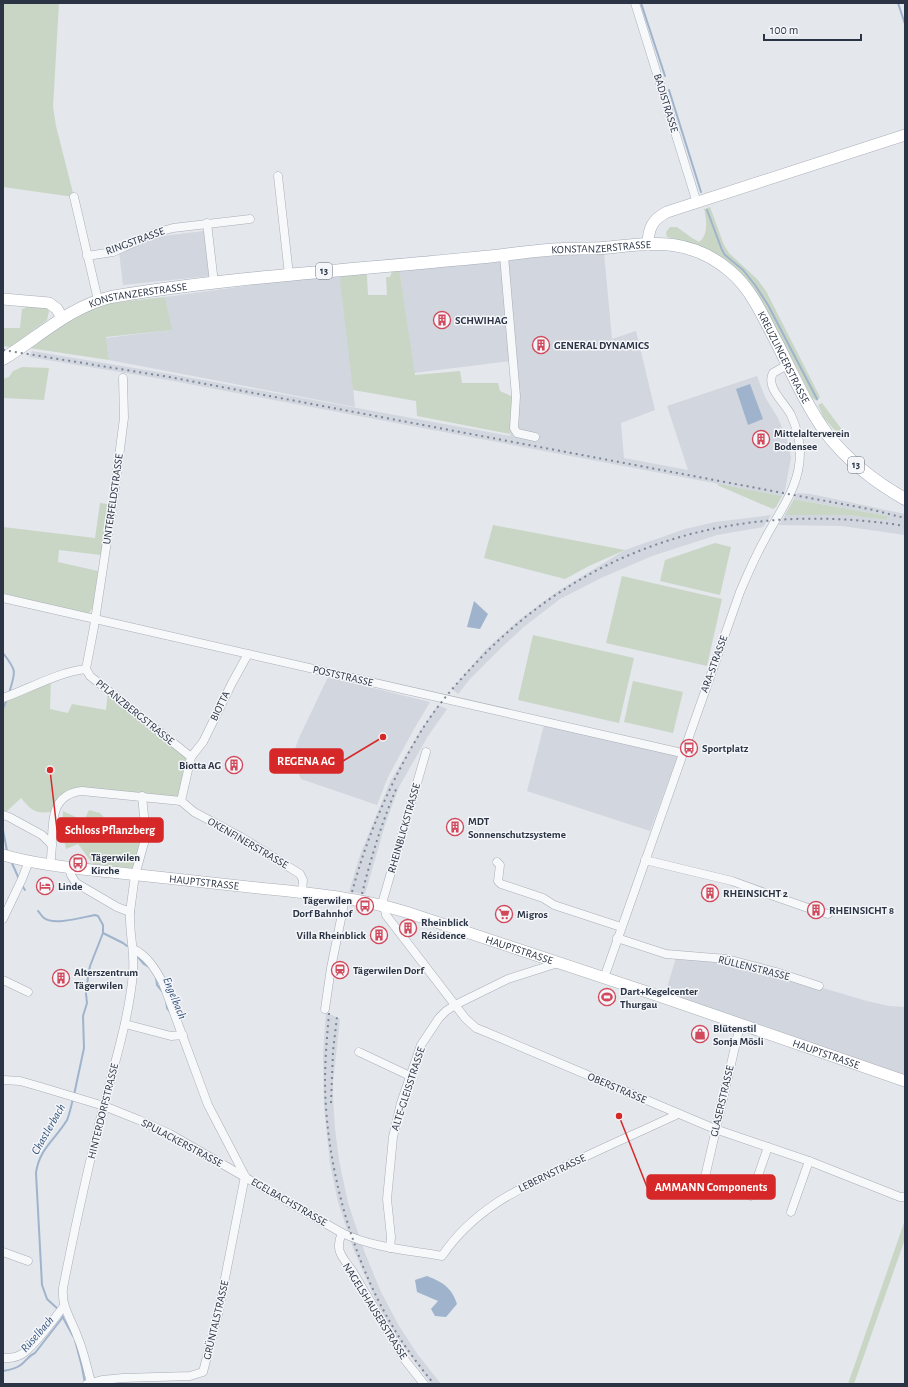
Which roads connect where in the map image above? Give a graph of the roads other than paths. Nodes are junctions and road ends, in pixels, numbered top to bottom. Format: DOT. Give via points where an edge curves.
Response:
graph roads {
  1 [pos="635,3"];
  2 [pos="905,135"];
  3 [pos="278,176"];
  4 [pos="74,197"];
  5 [pos="697,202"];
  6 [pos="250,219"];
  7 [pos="207,223"];
  8 [pos="648,244"];
  9 [pos="87,256"];
  10 [pos="504,256"];
  11 [pos="289,275"];
  12 [pos="214,283"];
  13 [pos="3,299"];
  14 [pos="98,300"];
  15 [pos="62,318"];
  16 [pos="3,360"];
  17 [pos="788,365"];
  18 [pos="123,378"];
  19 [pos="535,437"];
  20 [pos="905,499"];
  21 [pos="3,598"];
  22 [pos="94,619"];
  23 [pos="248,654"];
  24 [pos="86,669"];
  25 [pos="6,697"];
  26 [pos="426,752"];
  27 [pos="682,753"];
  28 [pos="191,758"];
  29 [pos="142,796"];
  30 [pos="181,801"];
  31 [pos="4,815"];
  32 [pos="52,845"];
  33 [pos="7,856"];
  34 [pos="645,860"];
  35 [pos="29,861"];
  36 [pos="497,862"];
  37 [pos="50,864"];
  38 [pos="69,867"];
  39 [pos="135,875"];
  40 [pos="302,892"];
  41 [pos="345,898"];
  42 [pos="384,905"];
  43 [pos="808,908"];
  44 [pos="130,912"];
  45 [pos="3,919"];
  46 [pos="621,927"];
  47 [pos="617,938"];
  48 [pos="133,949"];
  49 [pos="558,963"];
  50 [pos="604,978"];
  51 [pos="3,980"];
  52 [pos="819,986"];
  53 [pos="28,992"];
  54 [pos="455,1005"];
  55 [pos="325,1008"];
  56 [pos="125,1024"];
  57 [pos="740,1025"];
  58 [pos="183,1035"];
  59 [pos="359,1052"];
  60 [pos="410,1076"];
  61 [pos="3,1080"];
  62 [pos="905,1081"];
  63 [pos="104,1106"];
  64 [pos="678,1114"];
  65 [pos="715,1129"];
  66 [pos="768,1147"];
  67 [pos="809,1161"];
  68 [pos="245,1176"];
  69 [pos="705,1177"];
  70 [pos="751,1196"];
  71 [pos="905,1197"];
  72 [pos="791,1212"];
  73 [pos="342,1234"];
  74 [pos="390,1248"];
  75 [pos="3,1252"];
  76 [pos="442,1256"];
  77 [pos="28,1262"];
  78 [pos="61,1310"];
  79 [pos="3,1358"];
  80 [pos="89,1383"];
  81 [pos="424,1384"];
  1 -- 5 [label="street, BADISTRASSE"];
  2 -- 5 [label="street, KONSTANZERSTRASSE"];
  3 -- 11 [label="street"];
  4 -- 9 [label="street"];
  5 -- 8 [label="street, KONSTANZERSTRASSE" via="667,212 655,220 651,225"];
  6 -- 7 [label="street, RINGSTRASSE"];
  7 -- 9 [label="street, RINGSTRASSE" via="173,228 112,252"];
  7 -- 12 [label="street"];
  8 -- 10 [label="main road, KONSTANZERSTRASSE / 13" via="562,249"];
  8 -- 17 [label="main road, KREUZLINGERSTRASSE / 13" via="697,251 729,270 753,298"];
  9 -- 14 [label="street"];
  10 -- 11 [label="main road, KONSTANZERSTRASSE / 13"];
  10 -- 19 [label="street" via="516,396 514,428 517,434"];
  11 -- 12 [label="main road, KONSTANZERSTRASSE / 13"];
  12 -- 14 [label="main road, KONSTANZERSTRASSE / 13"];
  13 -- 15 [label="street" via="49,303"];
  14 -- 15 [label="main road, KONSTANZERSTRASSE / 13"];
  15 -- 16 [label="main road, KONSTANZERSTRASSE / 13"];
  17 -- 20 [label="main road, KREUZLINGERSTRASSE / 13" via="827,434 859,468"];
  17 -- 27 [label="street, ARA-STRASSE" via="773,373 770,381 791,416 799,440 800,453 795,484 754,558"];
  18 -- 22 [label="street, UNTERFELDSTRASSE" via="124,418"];
  21 -- 22 [label="street, POSTSTRASSE"];
  22 -- 23 [label="street, POSTSTRASSE"];
  22 -- 24 [label="street, UNTERFELDSTRASSE"];
  23 -- 27 [label="street, POSTSTRASSE"];
  23 -- 28 [label="street, BIOTTA"];
  24 -- 25 [label="street" via="51,679"];
  24 -- 28 [label="street, PFLANZBERGSTRASSE" via="90,676"];
  26 -- 42 [label="street, RHEINBLICKSTRASSE" via="383,900"];
  27 -- 34 [label="street, ARA-STRASSE"];
  28 -- 30 [label="street"];
  29 -- 30 [label="street"];
  29 -- 32 [label="street" via="82,791 70,794 61,802 54,815"];
  29 -- 39 [label="street, HINTERDORFSTRASSE" via="146,836"];
  30 -- 40 [label="street, OKENFINERSTRASSE" via="194,812 241,837 300,874 303,880"];
  31 -- 32 [label="street" via="42,835"];
  32 -- 37 [label="street"];
  33 -- 35 [label="street, HAUPTSTRASSE"];
  34 -- 43 [label="street" via="732,880"];
  34 -- 46 [label="street, ARA-STRASSE"];
  35 -- 37 [label="street, HAUPTSTRASSE"];
  35 -- 45 [label="street"];
  36 -- 46 [label="street" via="500,865 498,881 501,884"];
  37 -- 38 [label="street, HAUPTSTRASSE"];
  38 -- 39 [label="street, HAUPTSTRASSE"];
  38 -- 44 [label="street" via="76,883"];
  39 -- 40 [label="street, HAUPTSTRASSE"];
  39 -- 44 [label="street, HINTERDORFSTRASSE"];
  40 -- 41 [label="street, HAUPTSTRASSE"];
  41 -- 42 [label="street, HAUPTSTRASSE"];
  41 -- 55 [label="street"];
  42 -- 49 [label="street, HAUPTSTRASSE"];
  42 -- 54 [label="street, OBERSTRASSE" via="386,915"];
  44 -- 48 [label="street, HINTERDORFSTRASSE"];
  46 -- 47 [label="street, ARA-STRASSE"];
  47 -- 50 [label="street, ARA-STRASSE"];
  47 -- 52 [label="street, RÜLLENSTRASSE" via="666,954 727,959"];
  48 -- 56 [label="street, HINTERDORFSTRASSE" via="133,973"];
  48 -- 58 [label="street, EGELBACHSTRASSE" via="154,967 164,983"];
  49 -- 50 [label="street, HAUPTSTRASSE"];
  49 -- 54 [label="street, ALTE-GLEISSTRASSE" via="508,979"];
  50 -- 57 [label="street, HAUPTSTRASSE"];
  51 -- 53 [label="street"];
  54 -- 60 [label="street, ALTE-GLEISSTRASSE" via="439,1018 421,1044"];
  54 -- 64 [label="street, OBERSTRASSE" via="465,1018 479,1029"];
  56 -- 58 [label="street" via="171,1036"];
  56 -- 63 [label="street, HINTERDORFSTRASSE"];
  57 -- 62 [label="street, HAUPTSTRASSE"];
  57 -- 65 [label="street, GLASERSTRASSE"];
  58 -- 68 [label="street, EGELBACHSTRASSE" via="208,1105"];
  59 -- 60 [label="street"];
  60 -- 74 [label="street, ALTE-GLEISSTRASSE" via="393,1137 387,1199"];
  61 -- 63 [label="street, SPULACKERSTRASSE" via="20,1081"];
  63 -- 68 [label="street, SPULACKERSTRASSE" via="170,1134"];
  63 -- 78 [label="street, HINTERDORFSTRASSE" via="78,1212 62,1288"];
  64 -- 65 [label="street, OBERSTRASSE"];
  64 -- 76 [label="street, LEBERNSTRASSE" via="509,1194 476,1218 450,1244"];
  65 -- 66 [label="street, OBERSTRASSE"];
  65 -- 69 [label="street, GLASERSTRASSE"];
  66 -- 67 [label="street, OBERSTRASSE"];
  66 -- 70 [label="street"];
  67 -- 71 [label="street, OBERSTRASSE"];
  67 -- 72 [label="street"];
  68 -- 73 [label="street, EGELBACHSTRASSE"];
  68 -- 80 [label="street, GRÜNTALSTRASSE" via="218,1314 203,1372 190,1376 123,1378"];
  73 -- 74 [label="street, EGELBACHSTRASSE"];
  73 -- 81 [label="street, NAGELSHAUSERSTRASSE" via="338,1247 340,1253 405,1360"];
  74 -- 76 [label="street, EGELBACHSTRASSE"];
  75 -- 77 [label="street"];
  78 -- 79 [label="street" via="31,1347 12,1358"];
  78 -- 80 [label="street, HINTERDORFSTRASSE" via="78,1338"];
}
